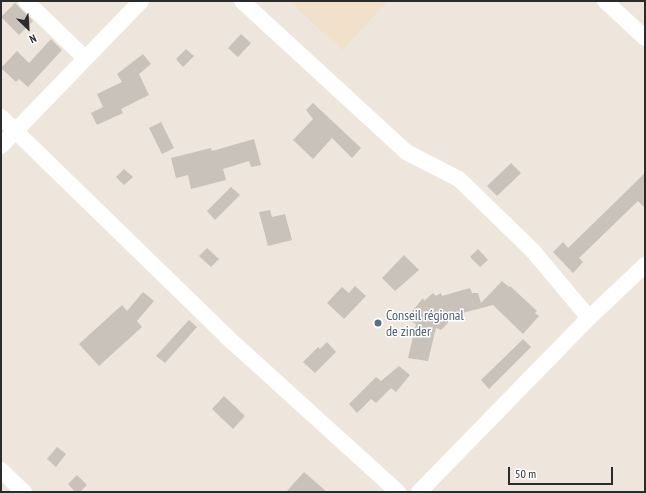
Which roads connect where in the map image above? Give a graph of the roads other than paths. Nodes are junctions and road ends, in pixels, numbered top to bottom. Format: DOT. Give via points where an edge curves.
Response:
graph roads {
  1 [pos="141,1"];
  2 [pos="242,1"];
  3 [pos="605,1"];
  4 [pos="32,3"];
  5 [pos="645,38"];
  6 [pos="84,58"];
  7 [pos="1,117"];
  8 [pos="16,131"];
  9 [pos="1,146"];
  10 [pos="645,265"];
  11 [pos="589,318"];
  12 [pos="1,470"];
  13 [pos="24,492"];
  14 [pos="398,492"];
  15 [pos="419,492"];
  1 -- 6 [label="street"];
  2 -- 11 [label="street" via="406,152 459,179 533,251"];
  3 -- 5 [label="street"];
  4 -- 6 [label="street"];
  6 -- 8 [label="street"];
  7 -- 8 [label="street"];
  8 -- 9 [label="street"];
  8 -- 14 [label="street" via="227,337"];
  10 -- 11 [label="street"];
  11 -- 15 [label="street"];
  12 -- 13 [label="street"];
}
